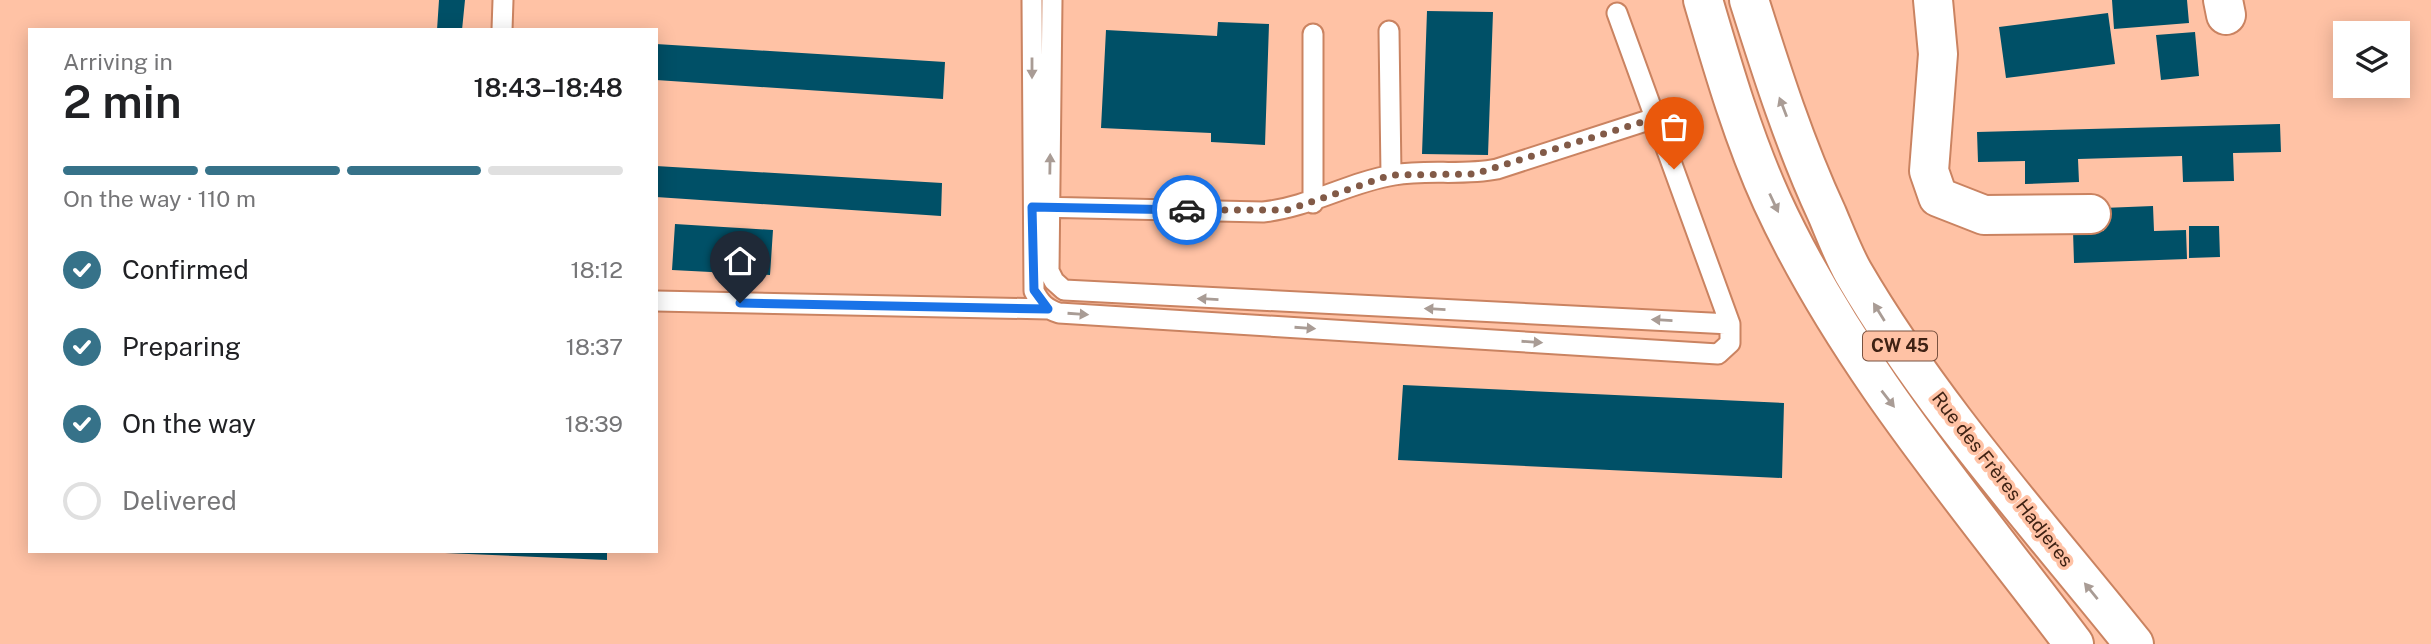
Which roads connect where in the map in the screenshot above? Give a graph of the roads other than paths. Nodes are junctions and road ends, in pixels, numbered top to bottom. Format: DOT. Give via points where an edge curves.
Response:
graph roads {
  1 [pos="503,0"];
  2 [pos="1032,0"];
  3 [pos="1052,0"];
  4 [pos="1749,0"];
  5 [pos="1933,0"];
  6 [pos="1713,1"];
  7 [pos="1617,13"];
  8 [pos="502,28"];
  9 [pos="1390,31"];
  10 [pos="1313,34"];
  11 [pos="1655,118"];
  12 [pos="1391,175"];
  13 [pos="1312,203"];
  14 [pos="1041,207"];
  15 [pos="2091,214"];
  16 [pos="658,301"];
  17 [pos="1048,309"];
  18 [pos="1730,324"];
  19 [pos="2074,644"];
  20 [pos="2133,644"];
  1 -- 8 [label="lane"];
  2 -- 14 [label="lane, one-way"];
  14 -- 3 [label="lane, one-way"];
  20 -- 4 [label="main road, Rue des Frères Hadjeres / CW 45, one-way" via="1948,412 1852,270 1778,93"];
  5 -- 15 [label="main road" via="1938,54 1929,172 1938,197 1984,215"];
  6 -- 19 [label="main road, one-way" via="1734,103 1772,201 1822,296 1873,380"];
  7 -- 11 [label="lane"];
  9 -- 12 [label="lane"];
  10 -- 13 [label="lane"];
  11 -- 12 [label="lane" via="1474,174"];
  11 -- 18 [label="lane"];
  12 -- 13 [label="lane"];
  13 -- 14 [label="lane" via="1264,212"];
  14 -- 17 [label="lane" via="1034,290"];
  18 -- 14 [label="lane, one-way" via="1072,292 1054,281 1049,271"];
  16 -- 17 [label="lane"];
  17 -- 18 [label="lane, one-way" via="1718,354 1730,344"];
}
